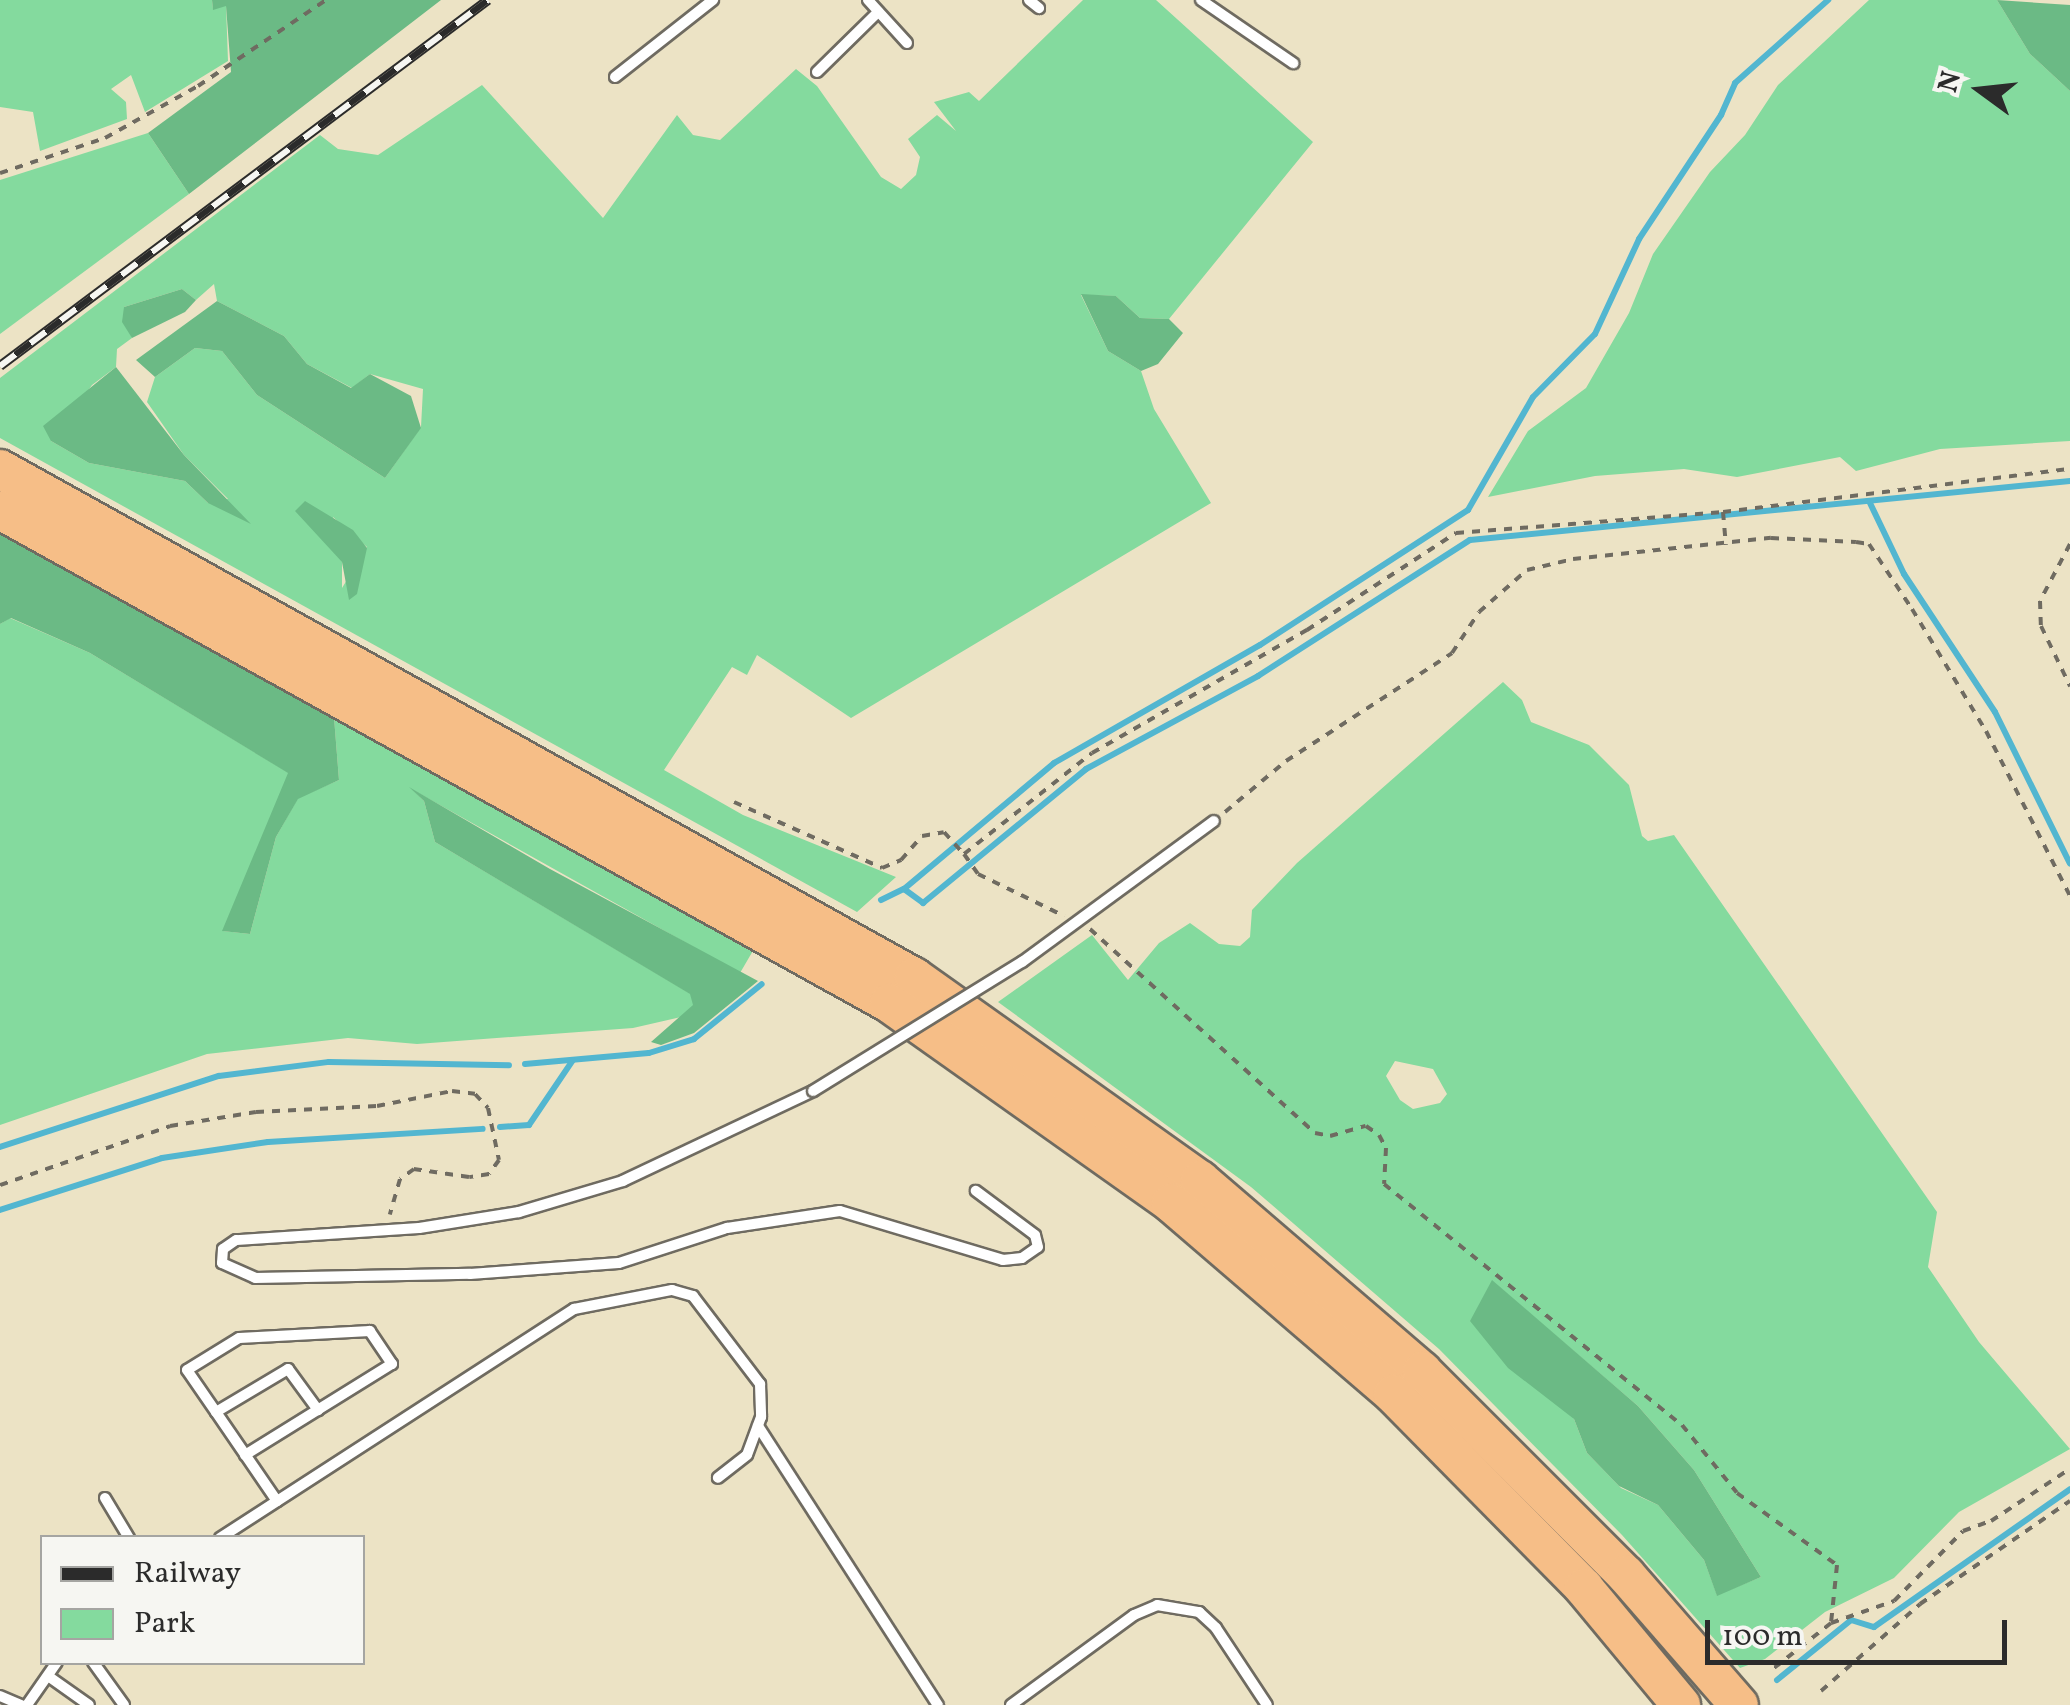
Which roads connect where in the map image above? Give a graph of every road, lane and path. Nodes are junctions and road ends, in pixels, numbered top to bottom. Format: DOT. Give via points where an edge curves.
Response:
graph roads {
  1 [pos="326,0"];
  2 [pos="713,0"];
  3 [pos="868,0"];
  4 [pos="1201,0"];
  5 [pos="878,12"];
  6 [pos="908,43"];
  7 [pos="1293,63"];
  8 [pos="817,72"];
  9 [pos="616,78"];
  10 [pos="0,173"];
  11 [pos="2070,469"];
  12 [pos="0,470"];
  13 [pos="0,510"];
  14 [pos="1723,512"];
  15 [pos="2070,544"];
  16 [pos="1726,545"];
  17 [pos="2070,686"];
  18 [pos="734,802"];
  19 [pos="1214,822"];
  20 [pos="964,854"];
  21 [pos="2070,896"];
  22 [pos="1070,919"];
  23 [pos="1086,927"];
  24 [pos="0,1185"];
  25 [pos="976,1191"];
  26 [pos="390,1230"];
  27 [pos="318,1410"];
  28 [pos="216,1412"];
  29 [pos="758,1426"];
  30 [pos="245,1455"];
  31 [pos="2065,1472"];
  32 [pos="718,1478"];
  33 [pos="105,1498"];
  34 [pos="277,1501"];
  35 [pos="2070,1502"];
  36 [pos="128,1535"];
  37 [pos="225,1535"];
  38 [pos="1831,1623"];
  39 [pos="55,1665"];
  40 [pos="95,1665"];
  41 [pos="1774,1668"];
  42 [pos="48,1676"];
  43 [pos="1821,1691"];
  44 [pos="0,1696"];
  45 [pos="24,1705"];
  46 [pos="89,1705"];
  47 [pos="124,1705"];
  48 [pos="938,1705"];
  49 [pos="1011,1705"];
  50 [pos="1267,1705"];
  51 [pos="1681,1705"];
  52 [pos="1739,1705"];
  1 -- 10 [label="path" via="198,86 105,138"];
  2 -- 9 [label="lane"];
  3 -- 5 [label="lane"];
  4 -- 7 [label="lane"];
  5 -- 6 [label="lane"];
  5 -- 8 [label="lane"];
  11 -- 14 [label="path"];
  12 -- 52 [label="highway" via="914,977 1200,1180 1422,1371 1626,1575"];
  13 -- 51 [label="highway" via="889,1003 1156,1192 1394,1394 1584,1588"];
  14 -- 16 [label="path"];
  14 -- 20 [label="path" via="1456,533 1307,630 1092,753"];
  15 -- 17 [label="path" via="2040,601 2041,626"];
  16 -- 19 [label="path" via="1573,559 1527,570 1478,612 1452,653 1286,761"];
  16 -- 21 [label="path" via="1771,538 1869,544 1986,731"];
  18 -- 20 [label="path" via="882,868 901,860 922,836 944,832"];
  19 -- 26 [label="lane, bridge" via="1022,962 813,1091 623,1181 518,1212"];
  20 -- 22 [label="path" via="978,874"];
  23 -- 38 [label="path" via="1315,1133 1330,1136 1351,1126 1378,1135 1386,1148 1384,1184 1682,1425 1737,1493 1837,1565"];
  24 -- 26 [label="path" via="170,1126 256,1112 376,1106 452,1091 475,1094 488,1108 498,1160 489,1174 468,1177 414,1169 400,1179 390,1202"];
  25 -- 26 [label="lane" via="1035,1235 1038,1247 1004,1260 840,1211 727,1228 619,1263 256,1278 222,1262 223,1249 236,1240"];
  27 -- 28 [label="lane" via="288,1369"];
  27 -- 28 [label="lane" via="392,1364 370,1331 239,1338 186,1370"];
  27 -- 30 [label="lane"];
  28 -- 30 [label="lane"];
  29 -- 32 [label="lane" via="746,1455"];
  29 -- 34 [label="lane" via="760,1384 693,1296 672,1290 574,1308"];
  29 -- 48 [label="lane"];
  30 -- 34 [label="lane"];
  31 -- 38 [label="path" via="1990,1521 1963,1530 1894,1601 1863,1614 1846,1612"];
  33 -- 36 [label="lane"];
  34 -- 37 [label="lane"];
  35 -- 43 [label="path" via="1920,1604"];
  38 -- 41 [label="path"];
  39 -- 42 [label="lane"];
  40 -- 47 [label="lane"];
  42 -- 45 [label="lane"];
  42 -- 46 [label="lane"];
  44 -- 45 [label="lane"];
  49 -- 50 [label="lane" via="1157,1605 1199,1612"];
}
